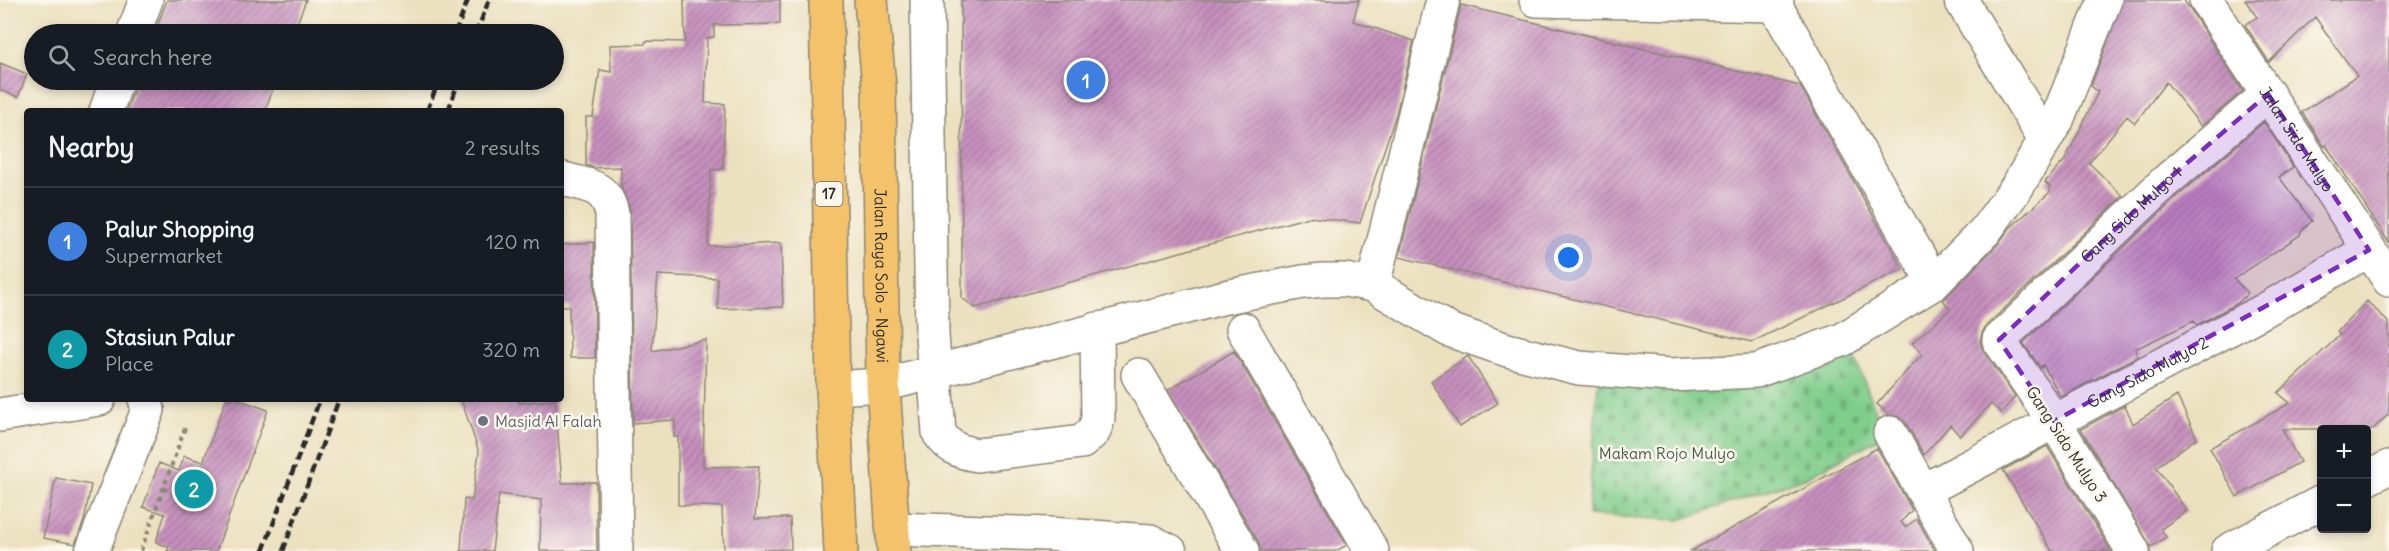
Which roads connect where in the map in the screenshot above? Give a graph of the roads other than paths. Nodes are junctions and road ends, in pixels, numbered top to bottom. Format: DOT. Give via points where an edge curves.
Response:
graph roads {
  1 [pos="146,0"];
  2 [pos="826,0"];
  3 [pos="871,0"];
  4 [pos="927,0"];
  5 [pos="1443,0"];
  6 [pos="1536,0"];
  7 [pos="1961,0"];
  8 [pos="2105,0"];
  9 [pos="2206,0"];
  10 [pos="1775,2"];
  11 [pos="138,24"];
  12 [pos="113,90"];
  13 [pos="2268,94"];
  14 [pos="107,108"];
  15 [pos="2045,140"];
  16 [pos="564,179"];
  17 [pos="2369,250"];
  18 [pos="2389,280"];
  19 [pos="1934,283"];
  20 [pos="1373,285"];
  21 [pos="1097,329"];
  22 [pos="1244,329"];
  23 [pos="1999,340"];
  24 [pos="933,373"];
  25 [pos="1138,375"];
  26 [pos="883,385"];
  27 [pos="832,388"];
  28 [pos="80,402"];
  29 [pos="146,402"];
  30 [pos="0,415"];
  31 [pos="2054,421"];
  32 [pos="1890,433"];
  33 [pos="2389,467"];
  34 [pos="2371,477"];
  35 [pos="1923,491"];
  36 [pos="2317,505"];
  37 [pos="894,540"];
  38 [pos="1108,544"];
  39 [pos="93,551"];
  40 [pos="616,551"];
  41 [pos="841,551"];
  42 [pos="1170,551"];
  43 [pos="1242,551"];
  44 [pos="1372,551"];
  45 [pos="1956,551"];
  46 [pos="2133,551"];
  47 [pos="2228,551"];
  1 -- 11 [label="street"];
  2 -- 27 [label="highway, 17"];
  3 -- 26 [label="highway, Jalan Raya Solo - Ngawi" via="879,86"];
  4 -- 24 [label="street"];
  5 -- 20 [label="street"];
  6 -- 10 [label="street"];
  7 -- 15 [label="street"];
  8 -- 15 [label="street" via="2057,120"];
  9 -- 13 [label="street, Jalan Sido Mulyo"];
  10 -- 19 [label="street"];
  12 -- 14 [label="street"];
  13 -- 17 [label="street, Jalan Sido Mulyo"];
  13 -- 23 [label="street, Gang Sido Mulyo 1" via="2166,181"];
  15 -- 19 [label="street" via="1985,231"];
  16 -- 40 [label="street" via="597,189 609,202 612,214"];
  17 -- 18 [label="street, Jalan Sido Mulyo"];
  17 -- 31 [label="street, Gang Sido Mulyo 2" via="2263,311"];
  19 -- 20 [label="street" via="1842,340 1756,371 1670,375 1579,368 1507,350 1449,330"];
  20 -- 21 [label="street" via="1345,280 1303,282"];
  21 -- 24 [label="street"];
  21 -- 24 [label="street" via="1098,419 1094,432 1082,442 977,455 960,452 939,433"];
  22 -- 44 [label="street"];
  23 -- 31 [label="street, Gang Sido Mulyo 3"];
  24 -- 26 [label="street"];
  25 -- 43 [label="street"];
  26 -- 27 [label="street"];
  26 -- 37 [label="highway, Jalan Raya Solo - Ngawi"];
  27 -- 41 [label="highway, 17"];
  28 -- 30 [label="street"];
  29 -- 39 [label="street" via="148,410"];
  31 -- 35 [label="street, Gang Sido Mulyo 2"];
  31 -- 46 [label="street, Gang Sido Mulyo 3"];
  32 -- 35 [label="street"];
  33 -- 34 [label="street"];
  35 -- 45 [label="street"];
  36 -- 47 [label="street"];
  37 -- 38 [label="street" via="1048,534"];
  38 -- 42 [label="street" via="1150,542"];
}
